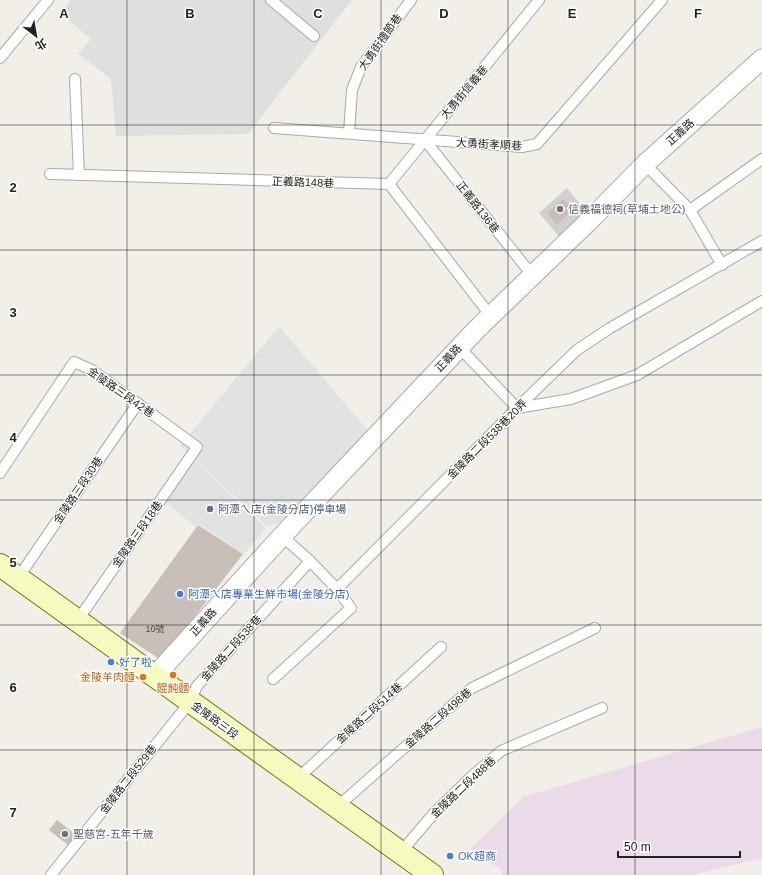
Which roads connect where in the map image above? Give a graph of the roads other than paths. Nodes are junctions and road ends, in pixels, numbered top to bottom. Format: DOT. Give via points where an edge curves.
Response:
graph roads {
  1 [pos="48,0"];
  2 [pos="271,0"];
  3 [pos="411,0"];
  4 [pos="539,0"];
  5 [pos="662,0"];
  6 [pos="314,36"];
  7 [pos="0,58"];
  8 [pos="762,60"];
  9 [pos="75,80"];
  10 [pos="274,128"];
  11 [pos="349,134"];
  12 [pos="424,140"];
  13 [pos="762,159"];
  14 [pos="645,164"];
  15 [pos="50,174"];
  16 [pos="79,175"];
  17 [pos="389,184"];
  18 [pos="690,210"];
  19 [pos="762,241"];
  20 [pos="722,265"];
  21 [pos="532,275"];
  22 [pos="762,301"];
  23 [pos="490,316"];
  24 [pos="459,347"];
  25 [pos="138,403"];
  26 [pos="517,408"];
  27 [pos="197,447"];
  28 [pos="0,473"];
  29 [pos="282,536"];
  30 [pos="310,561"];
  31 [pos="0,565"];
  32 [pos="18,578"];
  33 [pos="336,589"];
  34 [pos="78,620"];
  35 [pos="595,628"];
  36 [pos="441,647"];
  37 [pos="154,677"];
  38 [pos="273,679"];
  39 [pos="190,702"];
  40 [pos="602,708"];
  41 [pos="297,779"];
  42 [pos="337,807"];
  43 [pos="401,852"];
  44 [pos="51,875"];
  45 [pos="430,875"];
  1 -- 7 [label="lane"];
  2 -- 6 [label="lane"];
  3 -- 11 [label="lane, 大勇街禮節巷" via="361,68 352,90"];
  4 -- 12 [label="lane, 大勇街信義巷"];
  5 -- 12 [label="lane, 大勇街孝順巷" via="537,144 522,147"];
  8 -- 14 [label="street, 正義路"];
  9 -- 16 [label="lane"];
  10 -- 11 [label="lane, 大勇街孝順巷"];
  11 -- 12 [label="lane, 大勇街孝順巷"];
  12 -- 17 [label="lane, 大勇街信義巷"];
  12 -- 21 [label="lane, 正義路136巷"];
  13 -- 18 [label="lane"];
  14 -- 18 [label="lane"];
  14 -- 21 [label="street, 正義路"];
  15 -- 16 [label="lane, 正義路148巷"];
  16 -- 17 [label="lane, 正義路148巷"];
  17 -- 23 [label="lane"];
  18 -- 20 [label="lane"];
  19 -- 20 [label="lane, 金陵路二段538巷20弄"];
  20 -- 26 [label="lane, 金陵路二段538巷20弄" via="610,328 578,350"];
  21 -- 23 [label="street, 正義路"];
  22 -- 26 [label="lane" via="637,375 571,398"];
  23 -- 24 [label="street, 正義路"];
  24 -- 26 [label="lane"];
  24 -- 29 [label="street, 正義路"];
  25 -- 27 [label="lane, 金陵路三段42巷"];
  25 -- 28 [label="lane, 金陵路三段42巷" via="92,370 74,362"];
  25 -- 32 [label="lane, 金陵路三段30巷"];
  26 -- 33 [label="lane, 金陵路二段538巷20弄"];
  27 -- 34 [label="lane, 金陵路三段18巷"];
  29 -- 30 [label="lane"];
  29 -- 37 [label="street, 正義路"];
  30 -- 33 [label="lane"];
  30 -- 39 [label="lane, 金陵路二段538巷" via="197,686"];
  31 -- 32 [label="main road, 金陵路三段"];
  32 -- 34 [label="main road, 金陵路三段"];
  33 -- 38 [label="lane" via="351,608"];
  34 -- 37 [label="main road, 金陵路三段"];
  35 -- 42 [label="lane, 金陵路二段498巷" via="472,688"];
  36 -- 41 [label="lane, 金陵路二段514巷"];
  37 -- 39 [label="main road, 金陵路三段"];
  39 -- 41 [label="main road, 金陵路三段"];
  39 -- 44 [label="lane, 金陵路二段529巷"];
  40 -- 43 [label="lane, 金陵路二段488巷" via="501,751 435,812"];
  41 -- 42 [label="main road, 金陵路三段"];
  42 -- 43 [label="main road, 金陵路三段"];
  43 -- 45 [label="main road, 金陵路三段"];
}
